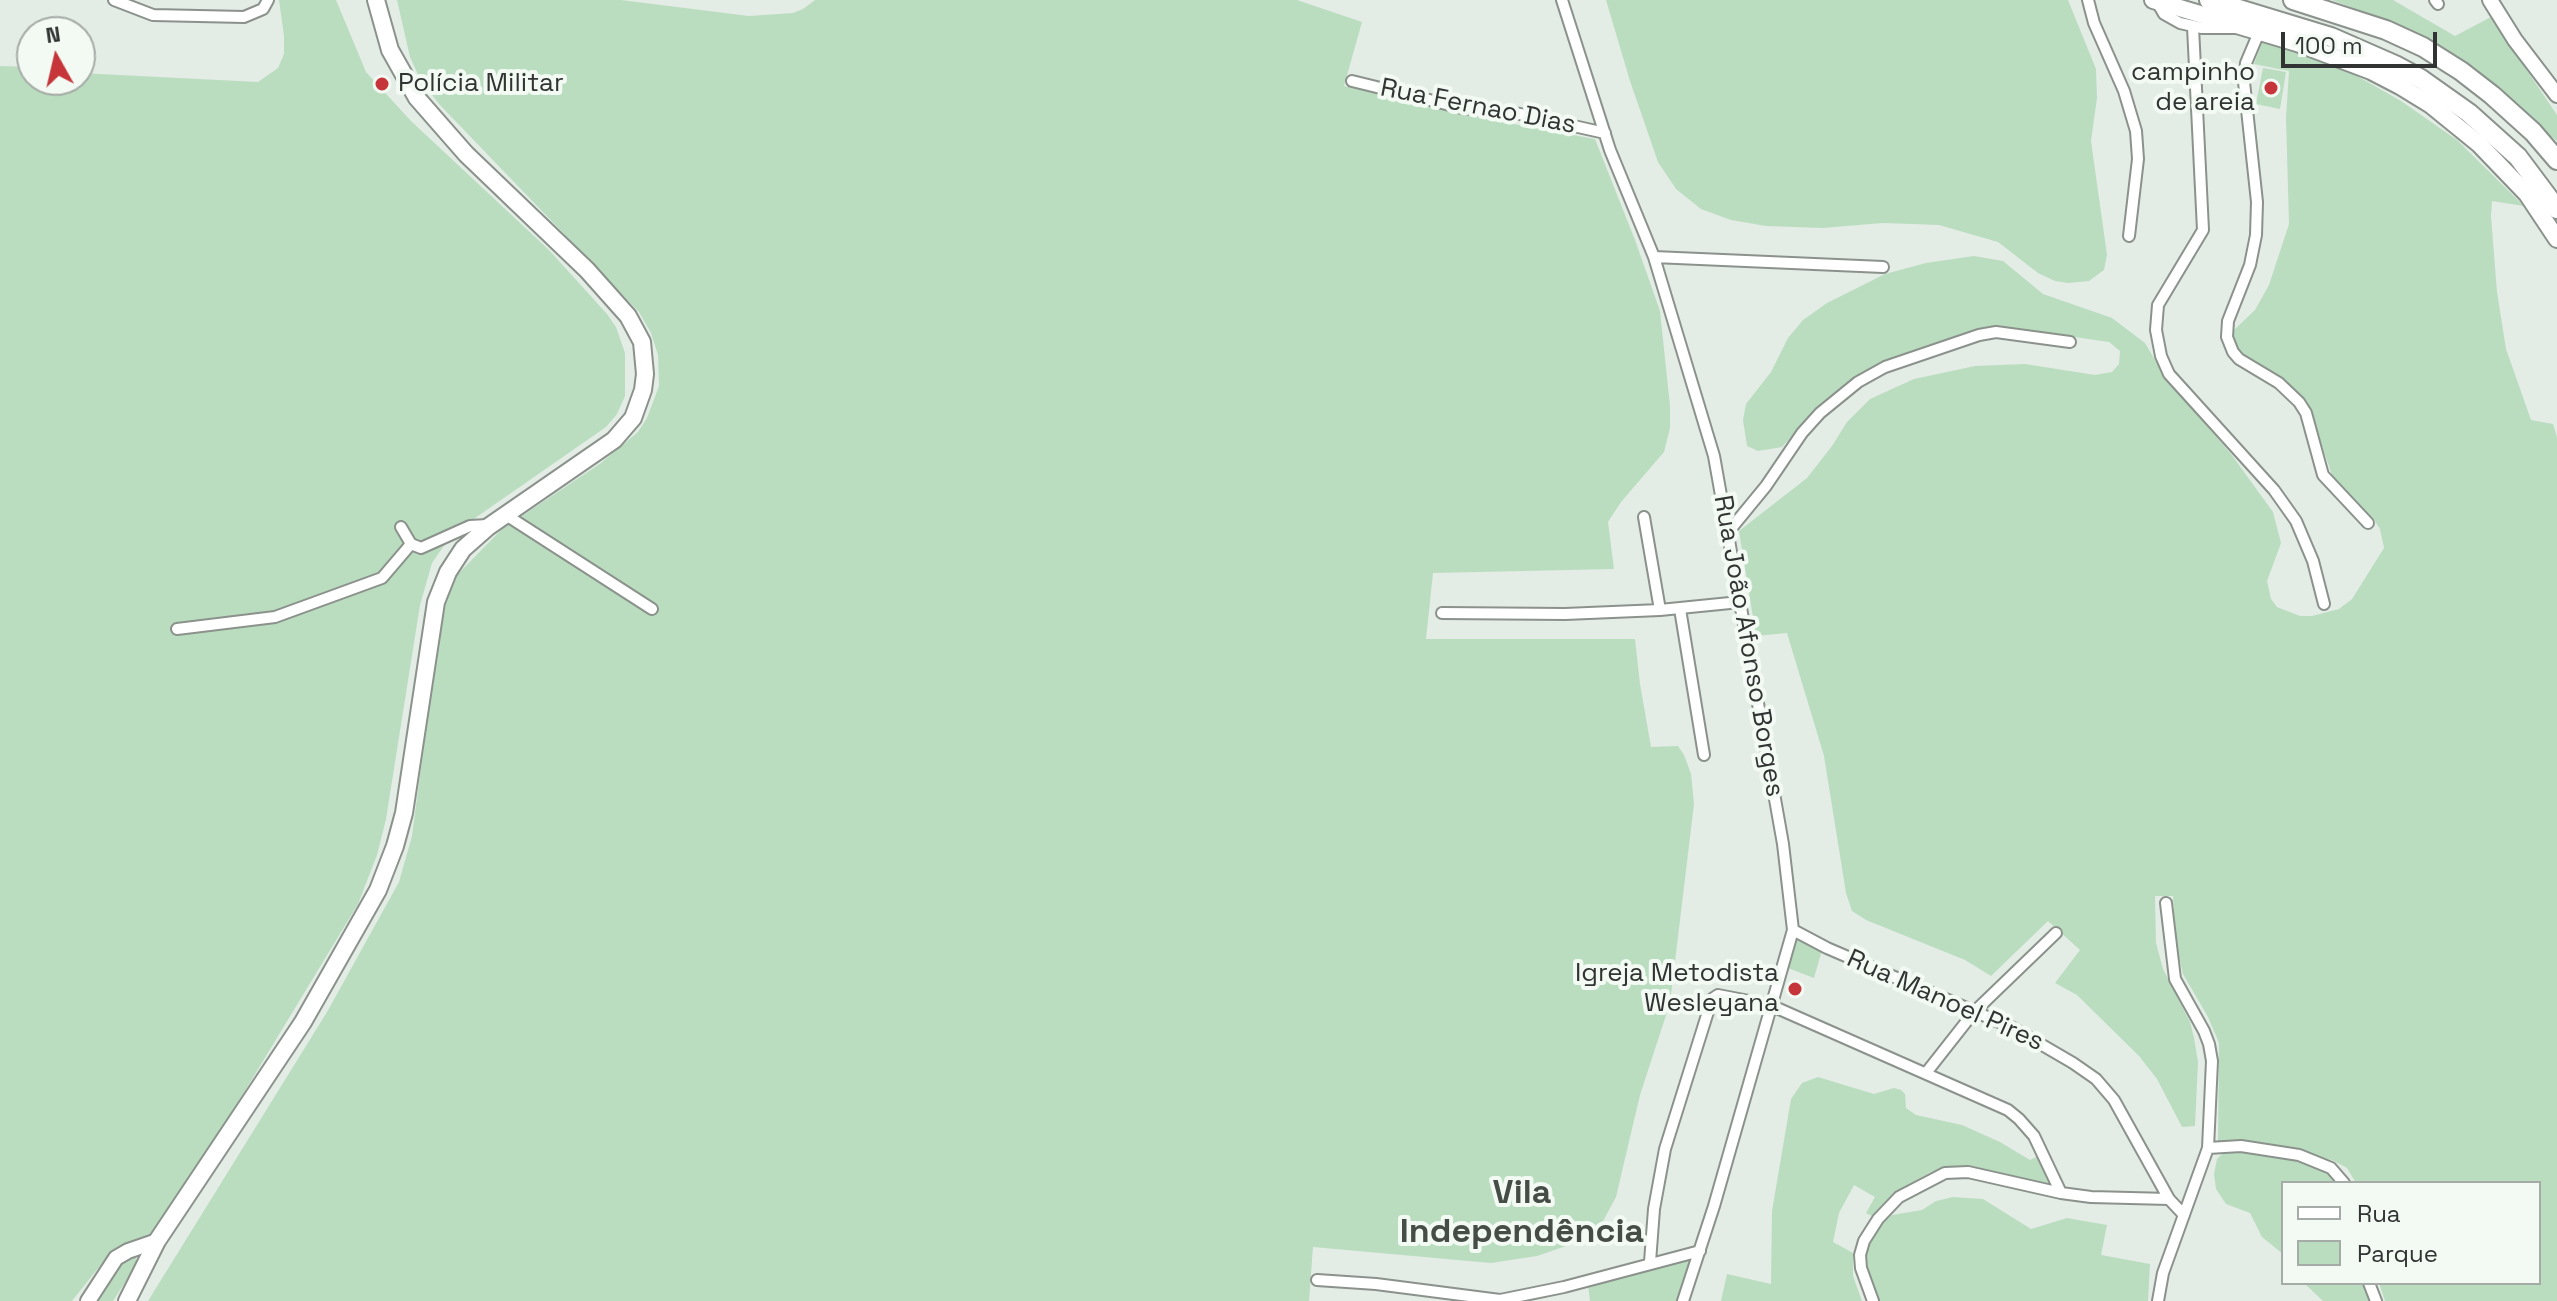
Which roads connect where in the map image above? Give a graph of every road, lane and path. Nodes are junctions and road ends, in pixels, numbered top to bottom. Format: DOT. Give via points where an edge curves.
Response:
graph roads {
  1 [pos="114,0"];
  2 [pos="268,0"];
  3 [pos="376,0"];
  4 [pos="1562,0"];
  5 [pos="2088,0"];
  6 [pos="2209,0"];
  7 [pos="2490,0"];
  8 [pos="2155,1"];
  9 [pos="2295,1"];
  10 [pos="2193,27"];
  11 [pos="2255,29"];
  12 [pos="1352,81"];
  13 [pos="2557,95"];
  14 [pos="1605,133"];
  15 [pos="2557,146"];
  16 [pos="2557,160"];
  17 [pos="2557,209"];
  18 [pos="2129,236"];
  19 [pos="2557,239"];
  20 [pos="1654,257"];
  21 [pos="1883,267"];
  22 [pos="2070,342"];
  23 [pos="1644,517"];
  24 [pos="499,520"];
  25 [pos="2368,523"];
  26 [pos="401,527"];
  27 [pos="1729,531"];
  28 [pos="411,544"];
  29 [pos="1740,602"];
  30 [pos="2324,604"];
  31 [pos="652,609"];
  32 [pos="1680,609"];
  33 [pos="1660,610"];
  34 [pos="1442,613"];
  35 [pos="177,629"];
  36 [pos="1704,755"];
  37 [pos="2166,903"];
  38 [pos="1793,930"];
  39 [pos="2056,933"];
  40 [pos="1770,1005"];
  41 [pos="1974,1012"];
  42 [pos="1926,1073"];
  43 [pos="2208,1148"];
  44 [pos="2342,1181"];
  45 [pos="2061,1193"];
  46 [pos="2169,1199"];
  47 [pos="2184,1215"];
  48 [pos="157,1241"];
  49 [pos="1700,1251"];
  50 [pos="1650,1262"];
  51 [pos="1317,1280"];
  52 [pos="88,1301"];
  53 [pos="127,1301"];
  54 [pos="1683,1301"];
  55 [pos="1873,1301"];
  56 [pos="2158,1301"];
  1 -- 2 [label="street" via="153,15 244,17 263,9"];
  3 -- 24 [label="main road" via="390,50 417,98 466,154 618,303 642,342 643,390 625,428"];
  4 -- 14 [label="street, Rua João Afonso Borges"];
  5 -- 18 [label="street" via="2136,131 2138,169"];
  6 -- 17 [label="highway" via="2331,37 2421,79 2518,157"];
  7 -- 13 [label="street"];
  8 -- 10 [label="street" via="2164,14"];
  8 -- 11 [label="main road"];
  9 -- 15 [label="highway" via="2378,22 2446,55"];
  9 -- 16 [label="highway" via="2423,47 2492,95"];
  10 -- 11 [label="street"];
  10 -- 30 [label="street" via="2203,230 2158,305 2161,356 2169,374 2296,521"];
  11 -- 19 [label="main road" via="2371,71 2431,105 2501,166"];
  11 -- 25 [label="street" via="2244,82 2256,235 2227,337 2239,359 2299,402 2323,475"];
  12 -- 14 [label="street, Rua Fernao Dias" via="1462,108 1520,114"];
  14 -- 20 [label="street, Rua João Afonso Borges"];
  20 -- 21 [label="street"];
  20 -- 27 [label="street, Rua João Afonso Borges" via="1704,417"];
  22 -- 27 [label="street" via="1996,332 1885,367 1820,413"];
  23 -- 33 [label="street"];
  24 -- 28 [label="street" via="470,526 421,548"];
  24 -- 31 [label="street"];
  24 -- 48 [label="main road" via="463,549 436,602 404,813 378,890 303,1022"];
  26 -- 28 [label="street"];
  27 -- 29 [label="street, Rua João Afonso Borges"];
  28 -- 35 [label="street" via="382,578 275,617"];
  29 -- 32 [label="street"];
  29 -- 38 [label="street, Rua João Afonso Borges"];
  32 -- 33 [label="street"];
  32 -- 36 [label="street"];
  33 -- 34 [label="street"];
  37 -- 43 [label="street" via="2175,979 2211,1052"];
  38 -- 40 [label="street, Rua João Afonso Borges"];
  38 -- 41 [label="street, Rua Manoel Pires"];
  39 -- 41 [label="street"];
  40 -- 42 [label="street"];
  40 -- 49 [label="street, Rua João Afonso Borges"];
  40 -- 50 [label="street" via="1725,995 1712,999 1665,1149"];
  41 -- 42 [label="street"];
  41 -- 46 [label="street, Rua Manoel Pires" via="2048,1047 2096,1079 2114,1100"];
  42 -- 45 [label="street" via="2019,1119 2041,1148"];
  43 -- 44 [label="street" via="2241,1146 2299,1155 2331,1168"];
  43 -- 47 [label="street"];
  45 -- 46 [label="street"];
  45 -- 55 [label="street" via="1961,1171 1910,1189 1878,1219 1861,1248 1863,1277"];
  46 -- 47 [label="street, Rua Manoel Pires"];
  47 -- 56 [label="street"];
  48 -- 52 [label="street" via="116,1258"];
  48 -- 53 [label="main road"];
  49 -- 50 [label="street"];
  49 -- 54 [label="street, Rua João Afonso Borges"];
  50 -- 51 [label="street" via="1500,1300"];
}
